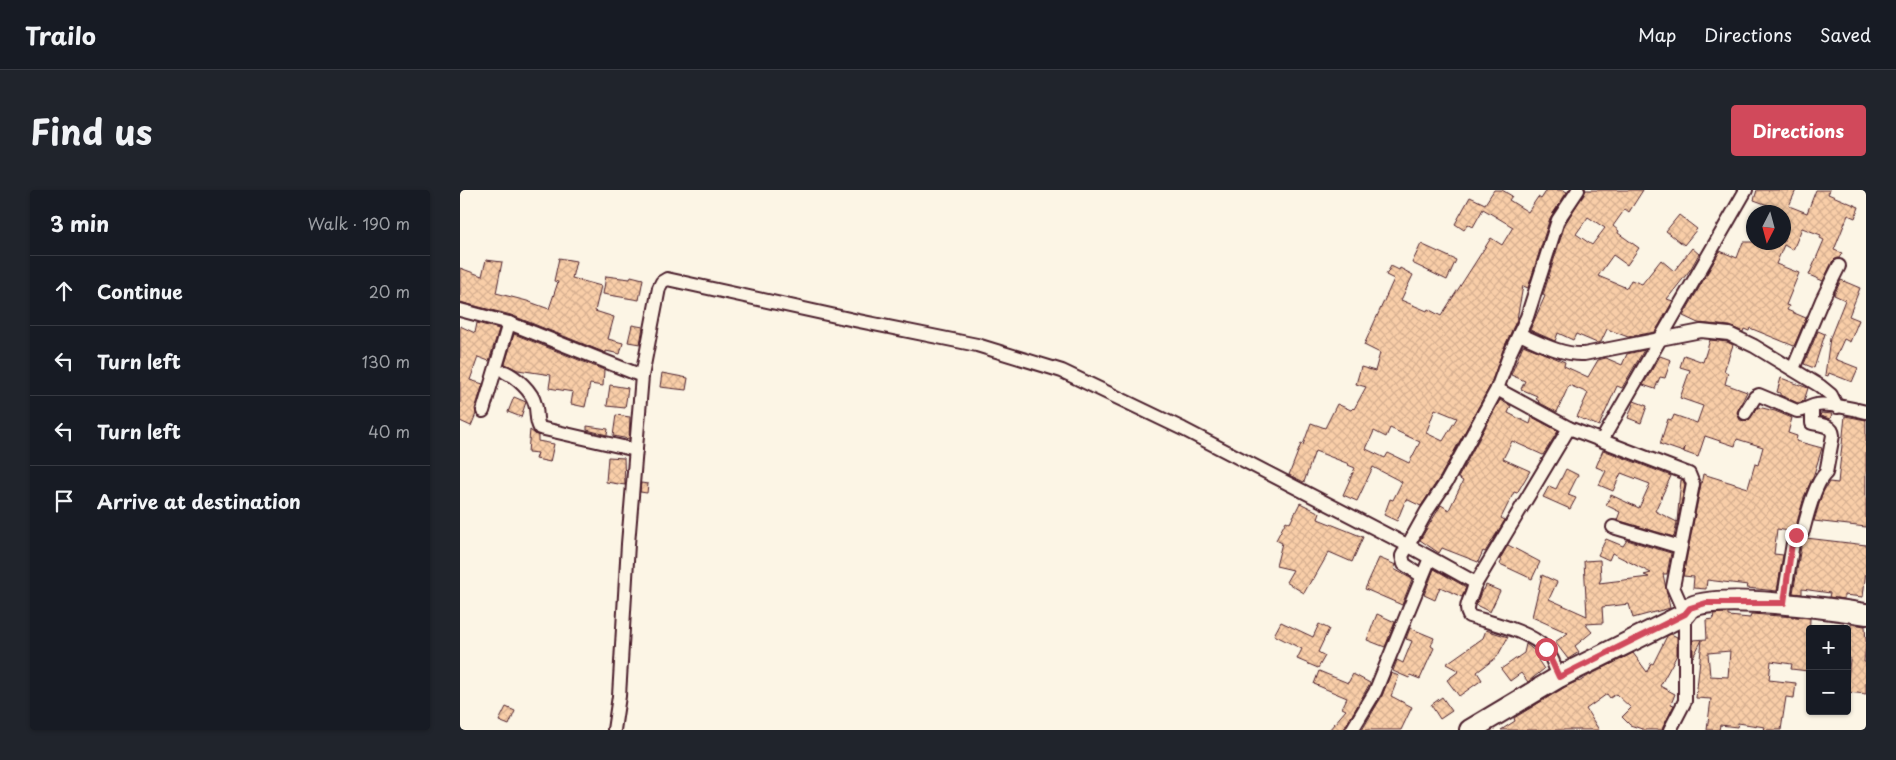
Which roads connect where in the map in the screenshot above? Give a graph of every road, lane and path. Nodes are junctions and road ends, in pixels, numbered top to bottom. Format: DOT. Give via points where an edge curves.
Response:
graph roads {
  1 [pos="1578,190"];
  2 [pos="1742,192"];
  3 [pos="1839,266"];
  4 [pos="460,310"];
  5 [pos="509,323"];
  6 [pos="1519,334"];
  7 [pos="1659,340"];
  8 [pos="1793,369"];
  9 [pos="504,372"];
  10 [pos="642,376"];
  11 [pos="1497,388"];
  12 [pos="1812,407"];
  13 [pos="1837,407"];
  14 [pos="484,411"];
  15 [pos="1866,412"];
  16 [pos="1745,413"];
  17 [pos="1569,428"];
  18 [pos="1602,440"];
  19 [pos="636,450"];
  20 [pos="1613,528"];
  21 [pos="1409,546"];
  22 [pos="1680,547"];
  23 [pos="1430,558"];
  24 [pos="1422,576"];
  25 [pos="1475,585"];
  26 [pos="1784,603"];
  27 [pos="1685,614"];
  28 [pos="1866,614"];
  29 [pos="1559,677"];
  30 [pos="614,730"];
  31 [pos="1352,730"];
  32 [pos="1470,730"];
  33 [pos="1670,730"];
  1 -- 6 [label="street" via="1558,220"];
  2 -- 7 [label="street"];
  3 -- 8 [label="street"];
  4 -- 5 [label="street"];
  5 -- 10 [label="street"];
  5 -- 14 [label="street"];
  6 -- 7 [label="street" via="1572,354"];
  6 -- 11 [label="street"];
  7 -- 8 [label="street" via="1702,331 1729,334"];
  7 -- 18 [label="street"];
  8 -- 13 [label="street" via="1831,395"];
  9 -- 19 [label="street" via="517,380 533,398 540,428"];
  10 -- 19 [label="street"];
  10 -- 21 [label="street" via="660,288 667,279 977,345 1062,371 1183,428"];
  11 -- 17 [label="street"];
  11 -- 21 [label="street"];
  12 -- 13 [label="street"];
  12 -- 16 [label="street" via="1797,411 1759,395 1755,396"];
  12 -- 26 [label="street" via="1812,422 1829,427 1833,435 1826,473 1821,477 1809,506 1803,531 1794,537"];
  13 -- 15 [label="street"];
  17 -- 18 [label="street"];
  17 -- 25 [label="street"];
  18 -- 22 [label="street" via="1688,474 1693,484"];
  19 -- 30 [label="street"];
  20 -- 22 [label="street"];
  21 -- 23 [label="street"];
  21 -- 24 [label="street" via="1402,561"];
  22 -- 27 [label="street" via="1673,587"];
  23 -- 24 [label="street"];
  23 -- 25 [label="street"];
  24 -- 31 [label="street" via="1375,692"];
  25 -- 29 [label="street" via="1467,607 1469,616 1535,640 1546,649"];
  26 -- 27 [label="main road" via="1706,603 1690,608"];
  26 -- 28 [label="main road"];
  27 -- 29 [label="main road"];
  27 -- 33 [label="street" via="1685,701"];
  29 -- 32 [label="main road"];
}
